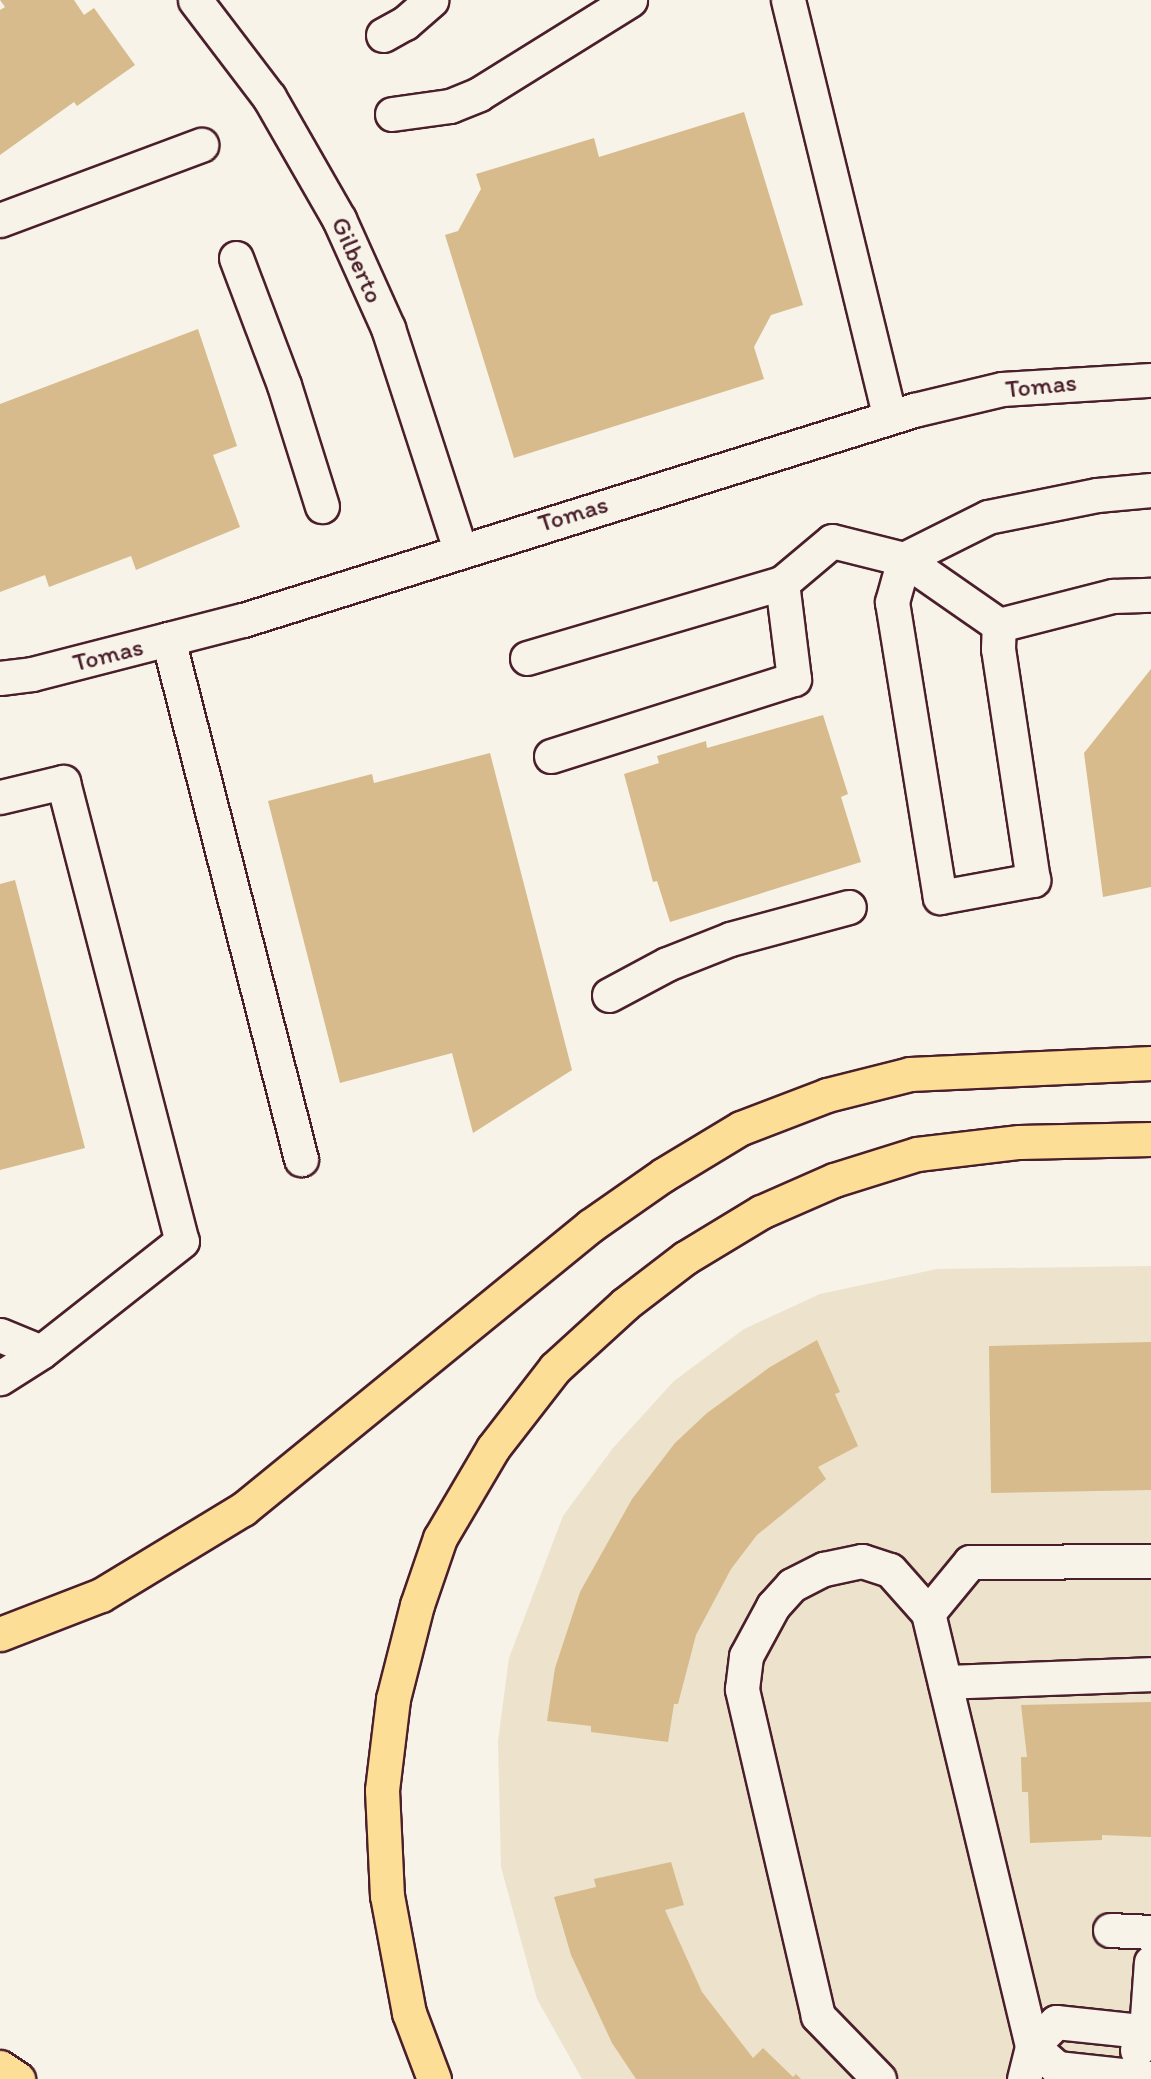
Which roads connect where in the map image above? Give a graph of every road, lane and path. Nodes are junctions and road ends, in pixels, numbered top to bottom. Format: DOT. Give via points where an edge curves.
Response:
graph roads {
  1 [pos="195,0"];
  2 [pos="431,0"];
  3 [pos="630,0"];
  4 [pos="788,0"];
  5 [pos="383,35"];
  6 [pos="392,114"];
  7 [pos="201,145"];
  8 [pos="0,220"];
  9 [pos="236,258"];
  10 [pos="1151,380"];
  11 [pos="890,417"];
  12 [pos="1151,490"];
  13 [pos="322,506"];
  14 [pos="460,549"];
  15 [pos="904,559"];
  16 [pos="782,582"];
  17 [pos="1151,595"];
  18 [pos="999,625"];
  19 [pos="168,639"];
  20 [pos="527,658"];
  21 [pos="0,678"];
  22 [pos="551,756"];
  23 [pos="0,797"];
  24 [pos="849,907"];
  25 [pos="609,995"];
  26 [pos="1151,1062"];
  27 [pos="1151,1139"];
  28 [pos="301,1159"];
  29 [pos="0,1335"];
  30 [pos="41,1352"];
  31 [pos="0,1378"];
  32 [pos="1151,1561"];
  33 [pos="928,1613"];
  34 [pos="0,1634"];
  35 [pos="1151,1674"];
  36 [pos="945,1682"];
  37 [pos="1110,1930"];
  38 [pos="1151,1932"];
  39 [pos="1151,1962"];
  40 [pos="1149,2032"];
  41 [pos="1032,2046"];
  42 [pos="0,2067"];
  43 [pos="1134,2077"];
  44 [pos="18,2079"];
  45 [pos="434,2079"];
  46 [pos="879,2079"];
  47 [pos="1024,2079"];
  1 -- 14 [label="street, Gilberto" via="269,97 339,219 388,328"];
  2 -- 5 [label="street" via="405,23"];
  3 -- 6 [label="street" via="479,94 450,106"];
  4 -- 11 [label="street"];
  7 -- 8 [label="street"];
  9 -- 13 [label="street" via="284,384"];
  10 -- 11 [label="street, Tomas" via="1002,389"];
  11 -- 14 [label="street, Tomas"];
  12 -- 15 [label="street" via="1096,495 988,517"];
  14 -- 19 [label="street, Tomas" via="243,620"];
  15 -- 16 [label="street" via="832,541"];
  15 -- 18 [label="street"];
  15 -- 18 [label="street" via="892,602 940,897 1033,880 998,649"];
  16 -- 20 [label="street"];
  16 -- 22 [label="street" via="795,679"];
  17 -- 18 [label="street" via="1113,596"];
  19 -- 21 [label="street, Tomas" via="33,674"];
  19 -- 28 [label="street"];
  23 -- 30 [label="street" via="63,782 182,1241"];
  24 -- 25 [label="street" via="730,939 667,964"];
  26 -- 34 [label="highway" via="910,1074 827,1095 741,1128 663,1175 590,1226 243,1509 101,1595"];
  27 -- 45 [label="highway" via="1019,1142 917,1154 834,1180 761,1212 685,1258 625,1304 555,1368 493,1448 440,1538 417,1605 393,1699 382,1790 387,1896 409,2013"];
  29 -- 30 [label="street"];
  30 -- 31 [label="street"];
  32 -- 33 [label="street" via="970,1562"];
  33 -- 36 [label="street"];
  33 -- 46 [label="street" via="890,1570 862,1561 824,1569 792,1585 773,1606 746,1656 742,1689 818,2016"];
  35 -- 36 [label="street"];
  36 -- 41 [label="street"];
  37 -- 38 [label="street"];
  39 -- 40 [label="street"];
  40 -- 41 [label="street" via="1056,2022"];
  40 -- 43 [label="street"];
  41 -- 43 [label="street" via="1057,2068"];
  41 -- 47 [label="street"];
  42 -- 44 [label="highway"];
}
